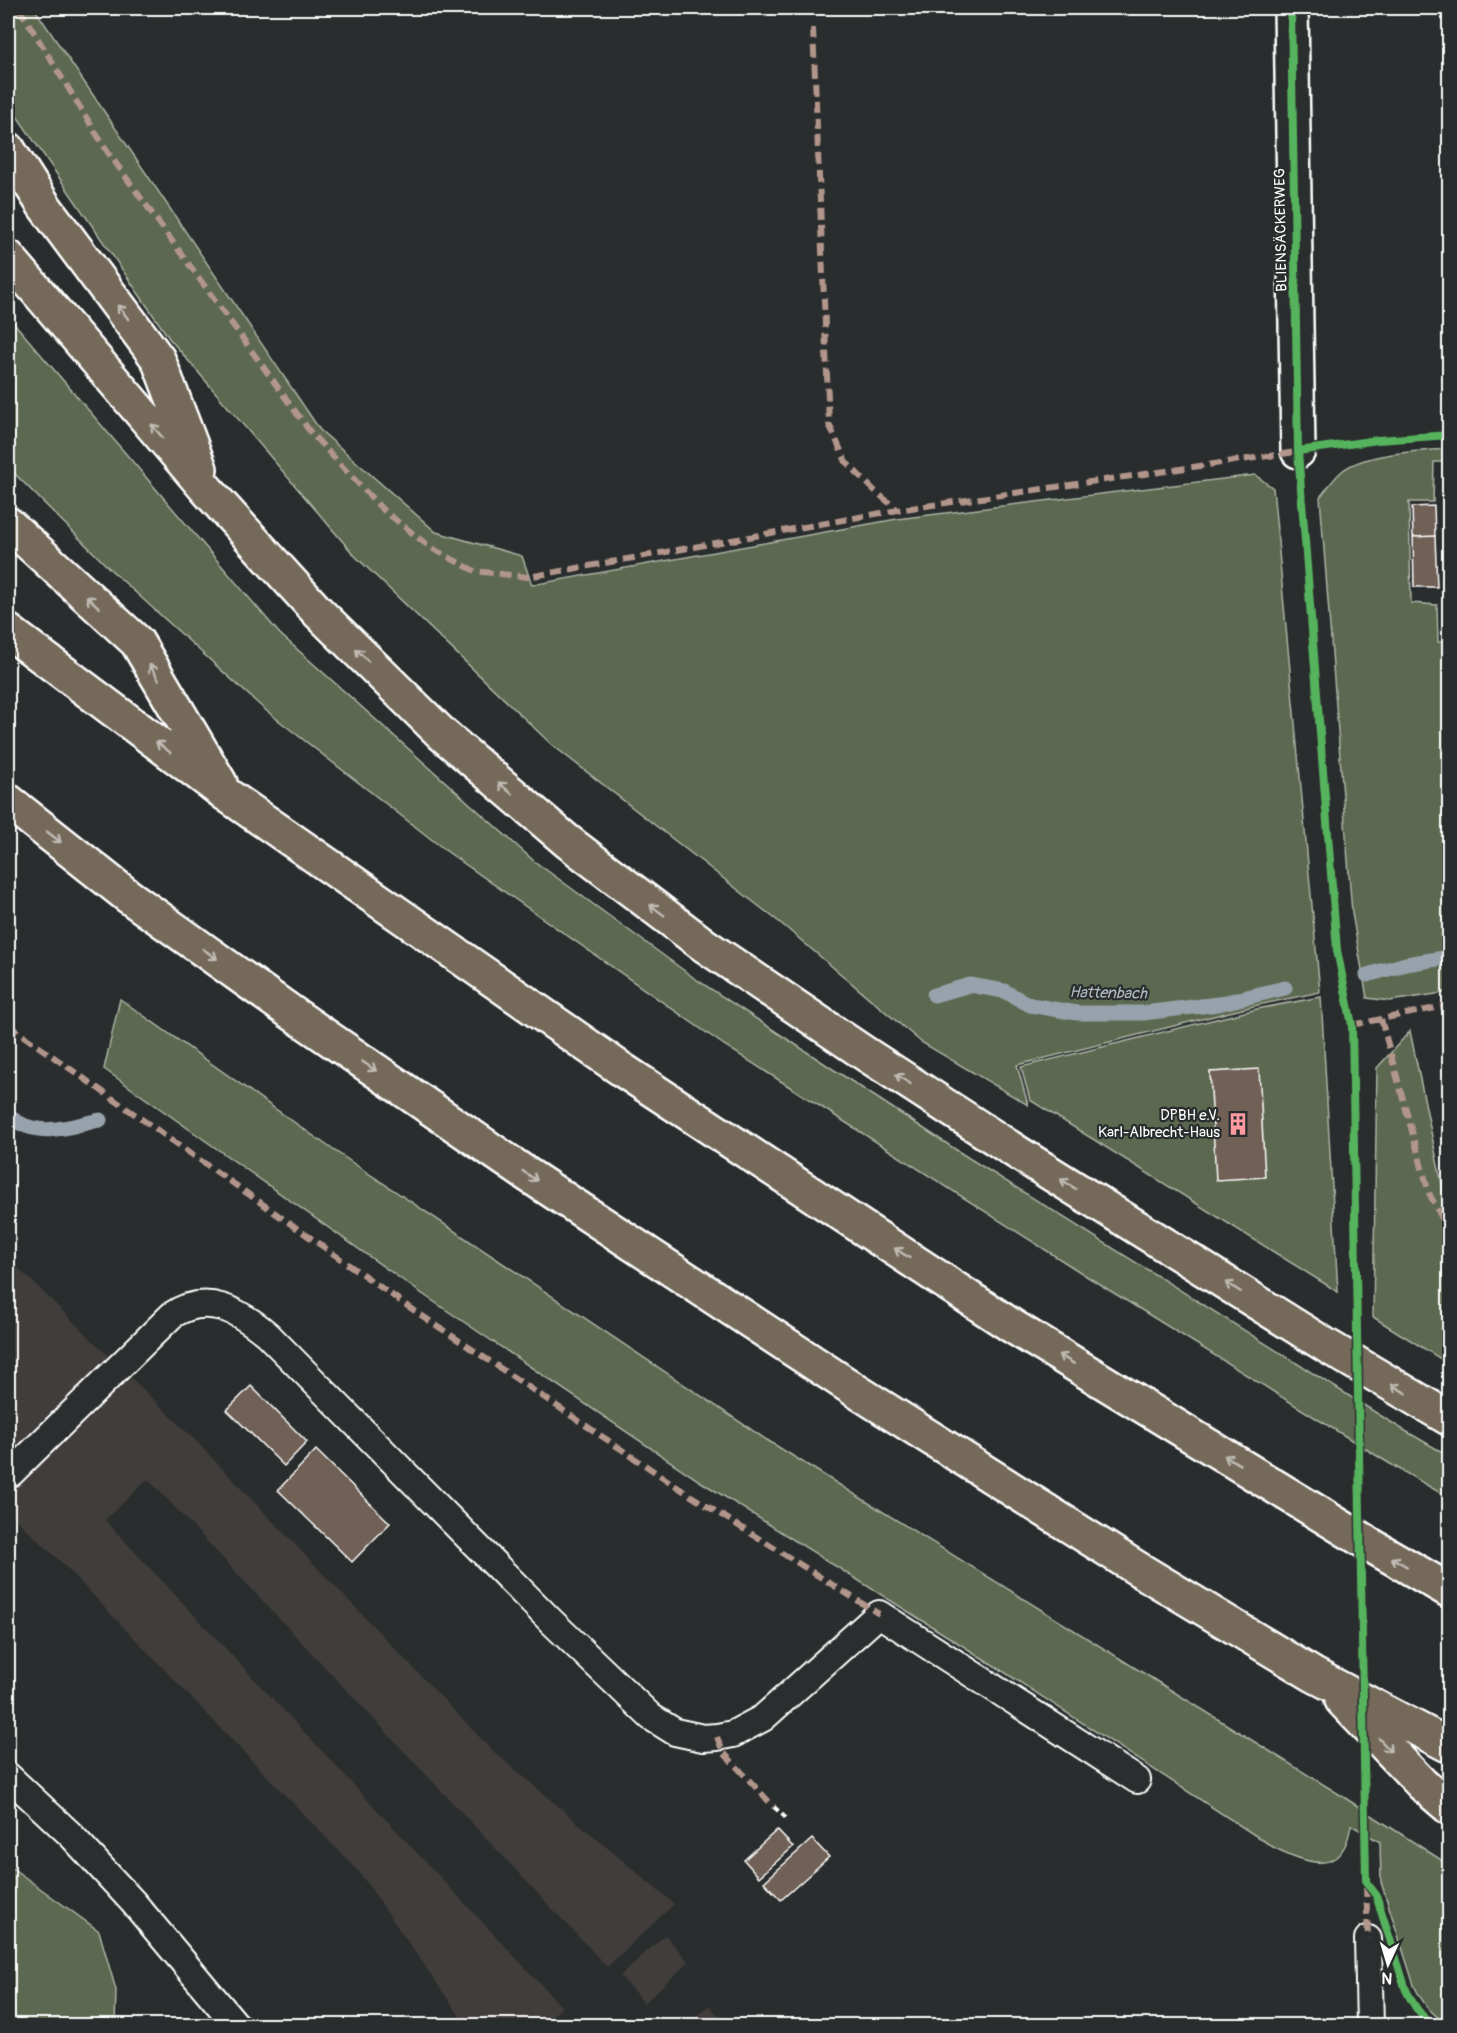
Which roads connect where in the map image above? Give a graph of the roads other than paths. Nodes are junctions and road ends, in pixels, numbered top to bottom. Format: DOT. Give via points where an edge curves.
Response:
graph roads {
  1 [pos="1291,8"];
  2 [pos="8,149"];
  3 [pos="8,257"];
  4 [pos="1298,451"];
  5 [pos="208,491"];
  6 [pos="8,524"];
  7 [pos="8,632"];
  8 [pos="226,795"];
  9 [pos="8,801"];
  10 [pos="1449,1419"];
  11 [pos="11,1473"];
  12 [pos="1449,1591"];
  13 [pos="1314,1675"];
  14 [pos="1449,1746"];
  15 [pos="8,1776"];
  16 [pos="1137,1780"];
  17 [pos="1449,1808"];
  18 [pos="1368,1939"];
  19 [pos="237,2025"];
  20 [pos="1370,2025"];
  1 -- 4 [label="street, BLIENSÄCKERWEG"];
  5 -- 2 [label="highway, one-way" via="158,359 45,207"];
  5 -- 3 [label="highway, one-way"];
  10 -- 5 [label="highway, one-way" via="1018,1153 704,945 567,841 442,734 318,612"];
  8 -- 6 [label="highway, one-way" via="136,642"];
  8 -- 7 [label="highway, one-way"];
  12 -- 8 [label="highway, one-way" via="1012,1326 621,1069"];
  9 -- 13 [label="highway, one-way" via="157,916 525,1173 868,1398"];
  11 -- 16 [label="lane" via="172,1315 183,1308 219,1306 243,1316 267,1334 551,1621 651,1717 675,1732 717,1737 733,1734 764,1718 879,1614"];
  13 -- 14 [label="highway"];
  13 -- 17 [label="highway, one-way"];
  15 -- 19 [label="lane" via="71,1835 133,1902"];
  18 -- 20 [label="lane"];
}
